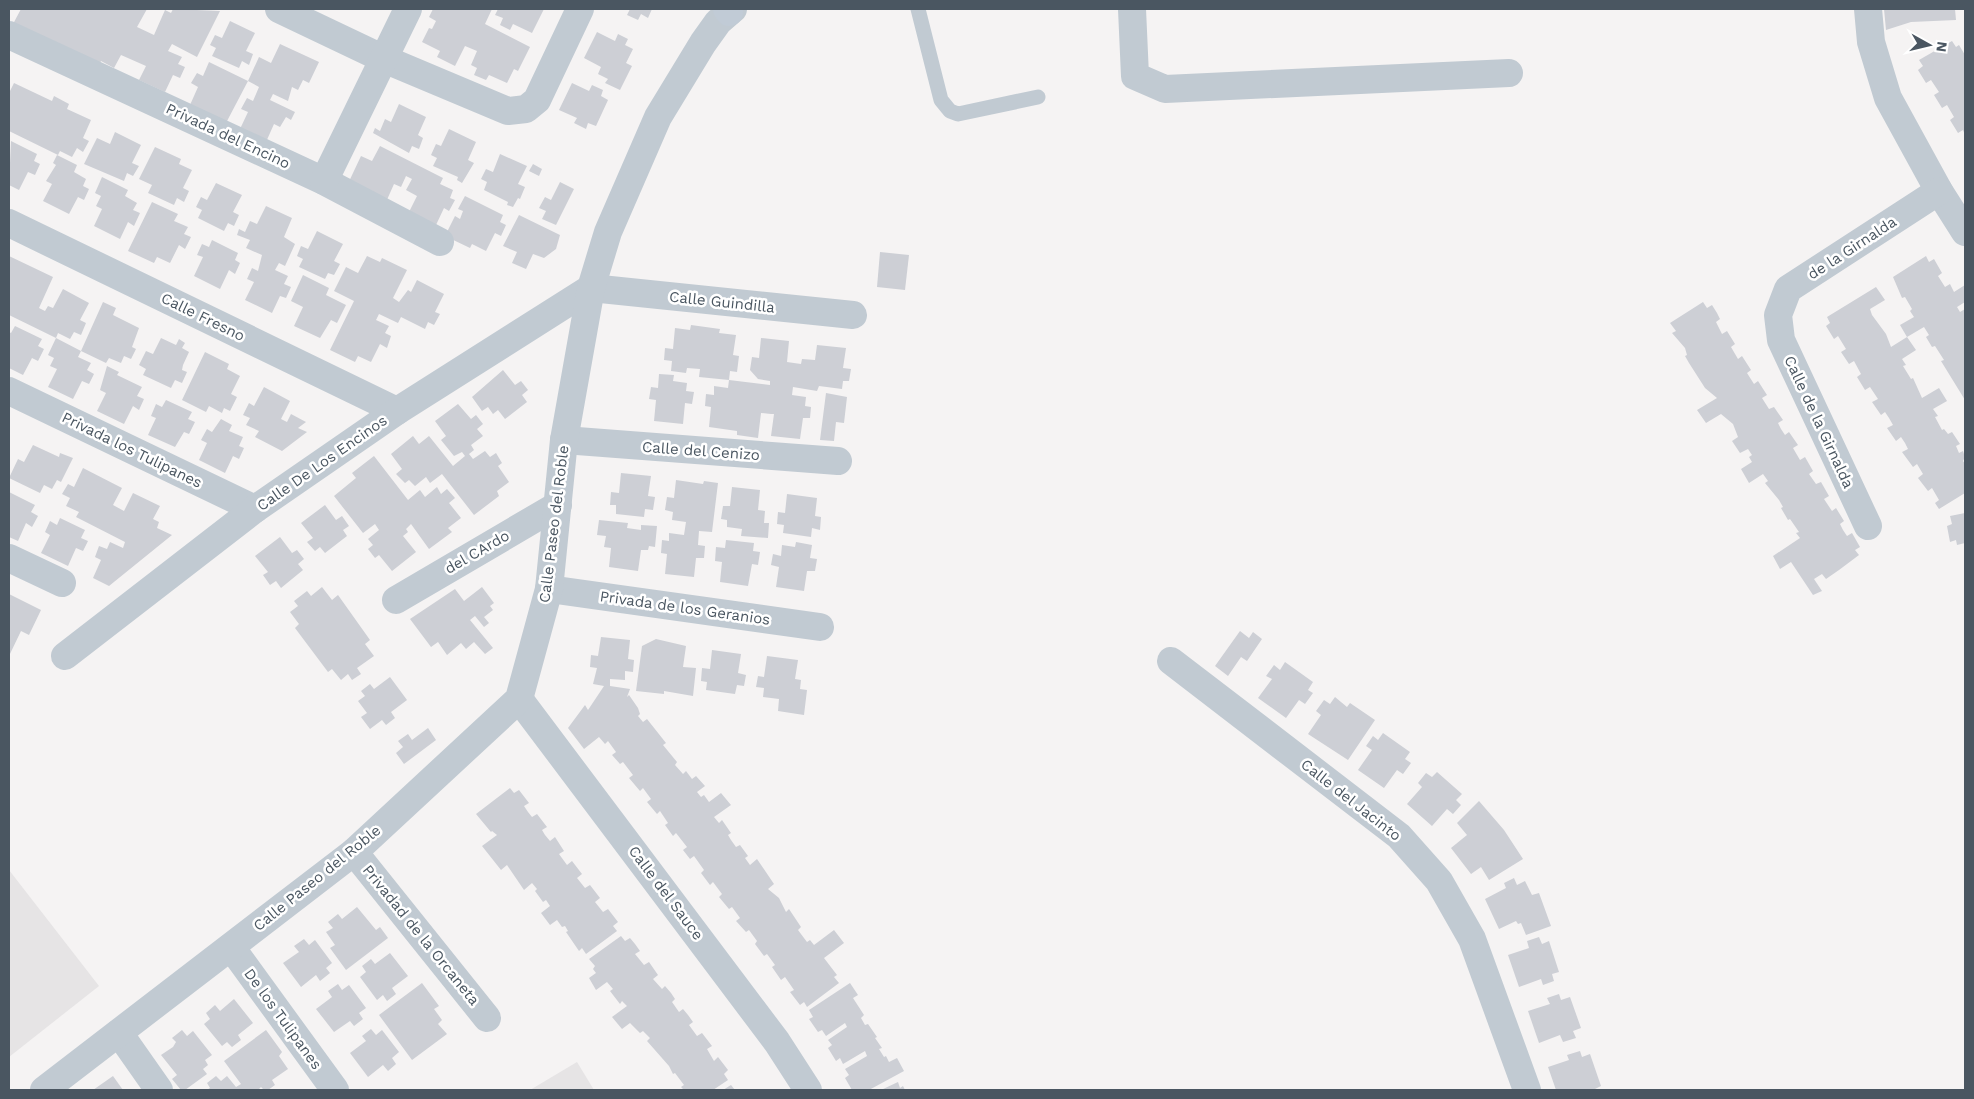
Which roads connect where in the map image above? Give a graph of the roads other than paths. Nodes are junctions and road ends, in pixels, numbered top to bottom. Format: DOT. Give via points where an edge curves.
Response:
graph roads {
  1 [pos="280,9"];
  2 [pos="408,9"];
  3 [pos="580,9"];
  4 [pos="918,9"];
  5 [pos="1132,9"];
  6 [pos="1868,9"];
  7 [pos="730,10"];
  8 [pos="9,35"];
  9 [pos="384,59"];
  10 [pos="1509,72"];
  11 [pos="1038,97"];
  12 [pos="324,181"];
  13 [pos="1939,191"];
  14 [pos="9,223"];
  15 [pos="1965,232"];
  16 [pos="440,242"];
  17 [pos="591,288"];
  18 [pos="853,315"];
  19 [pos="1778,315"];
  20 [pos="9,390"];
  21 [pos="397,411"];
  22 [pos="564,440"];
  23 [pos="838,461"];
  24 [pos="558,504"];
  25 [pos="255,509"];
  26 [pos="1868,526"];
  27 [pos="9,558"];
  28 [pos="62,583"];
  29 [pos="549,589"];
  30 [pos="396,600"];
  31 [pos="820,627"];
  32 [pos="65,656"];
  33 [pos="1171,661"];
  34 [pos="520,699"];
  35 [pos="354,852"];
  36 [pos="231,947"];
  37 [pos="487,1018"];
  38 [pos="119,1033"];
  39 [pos="44,1090"];
  40 [pos="159,1090"];
  41 [pos="335,1090"];
  42 [pos="808,1090"];
  43 [pos="1527,1090"];
  1 -- 9 [label="street"];
  2 -- 9 [label="street"];
  3 -- 9 [label="street" via="537,100 526,109 508,112"];
  4 -- 11 [label="lane" via="941,100 950,110 958,114"];
  5 -- 10 [label="street" via="1135,76 1165,88"];
  6 -- 13 [label="street" via="1871,42 1888,98"];
  7 -- 17 [label="street, Calle Paseo del Roble" via="703,42 658,117 608,232"];
  8 -- 12 [label="street, Privada del Encino"];
  9 -- 12 [label="street"];
  12 -- 16 [label="street, Privada del Encino"];
  13 -- 15 [label="street"];
  13 -- 19 [label="street, de la Girnalda" via="1788,289"];
  14 -- 21 [label="street, Calle Fresno"];
  17 -- 18 [label="street, Calle Guindilla"];
  17 -- 21 [label="street, Calle De Los Encinos"];
  17 -- 22 [label="street, Calle Paseo del Roble"];
  19 -- 26 [label="street, Calle de la Girnalda" via="1780,340"];
  20 -- 25 [label="street, Privada los Tulipanes"];
  21 -- 25 [label="street, Calle De Los Encinos"];
  22 -- 23 [label="street, Calle del Cenizo"];
  22 -- 24 [label="street, Calle Paseo del Roble"];
  24 -- 29 [label="street, Calle Paseo del Roble"];
  24 -- 30 [label="street, del CArdo"];
  25 -- 32 [label="street, Calle De Los Encinos"];
  27 -- 28 [label="street"];
  29 -- 31 [label="street, Privada de los Geranios"];
  29 -- 34 [label="street, Calle Paseo del Roble"];
  33 -- 43 [label="street, Calle del Jacinto" via="1400,836 1439,881 1472,939"];
  34 -- 35 [label="street, Calle Paseo del Roble"];
  34 -- 42 [label="street, Calle del Sauce" via="777,1042"];
  35 -- 36 [label="street, Calle Paseo del Roble"];
  35 -- 37 [label="street, Privadad de la Orcaneta"];
  36 -- 38 [label="street, Calle Paseo del Roble"];
  36 -- 41 [label="street, De los Tulipanes"];
  38 -- 39 [label="street, Calle Paseo del Roble"];
  38 -- 40 [label="street"];
}
